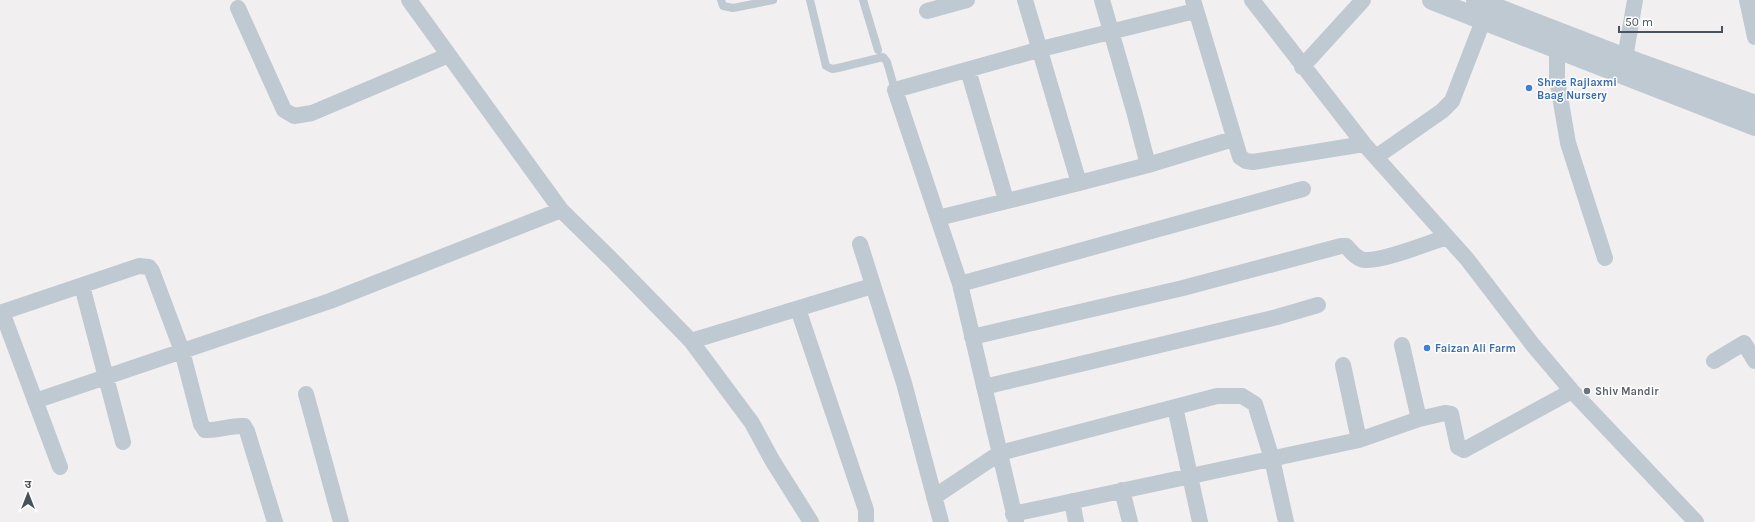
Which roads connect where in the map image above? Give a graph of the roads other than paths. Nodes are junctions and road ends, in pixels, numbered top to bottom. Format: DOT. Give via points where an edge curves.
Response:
graph roads {
  1 [pos="409,0"];
  2 [pos="721,0"];
  3 [pos="773,0"];
  4 [pos="810,0"];
  5 [pos="862,0"];
  6 [pos="967,0"];
  7 [pos="1025,0"];
  8 [pos="1102,0"];
  9 [pos="1252,0"];
  10 [pos="1363,0"];
  11 [pos="1432,0"];
  12 [pos="1476,0"];
  13 [pos="1635,0"];
  14 [pos="1747,0"];
  15 [pos="1194,6"];
  16 [pos="238,8"];
  17 [pos="927,11"];
  18 [pos="1482,21"];
  19 [pos="1112,32"];
  20 [pos="1755,37"];
  21 [pos="878,50"];
  22 [pos="1040,50"];
  23 [pos="1557,50"];
  24 [pos="449,56"];
  25 [pos="1625,58"];
  26 [pos="1302,67"];
  27 [pos="968,70"];
  28 [pos="896,90"];
  29 [pos="1755,105"];
  30 [pos="1755,126"];
  31 [pos="1233,139"];
  32 [pos="1364,144"];
  33 [pos="1376,157"];
  34 [pos="1148,165"];
  35 [pos="1079,183"];
  36 [pos="1304,189"];
  37 [pos="1006,200"];
  38 [pos="561,210"];
  39 [pos="938,218"];
  40 [pos="1448,237"];
  41 [pos="860,244"];
  42 [pos="1605,258"];
  43 [pos="960,284"];
  44 [pos="82,286"];
  45 [pos="872,286"];
  46 [pos="1318,305"];
  47 [pos="798,309"];
  48 [pos="1,312"];
  49 [pos="972,337"];
  50 [pos="691,341"];
  51 [pos="1402,345"];
  52 [pos="182,351"];
  53 [pos="1714,361"];
  54 [pos="1755,361"];
  55 [pos="1343,365"];
  56 [pos="107,377"];
  57 [pos="984,387"];
  58 [pos="1572,391"];
  59 [pos="306,394"];
  60 [pos="35,401"];
  61 [pos="1175,408"];
  62 [pos="1419,419"];
  63 [pos="1359,440"];
  64 [pos="123,442"];
  65 [pos="1000,453"];
  66 [pos="1272,459"];
  67 [pos="60,467"];
  68 [pos="1189,476"];
  69 [pos="1122,490"];
  70 [pos="934,497"];
  71 [pos="1072,501"];
  72 [pos="1015,518"];
  73 [pos="275,522"];
  74 [pos="340,522"];
  75 [pos="811,522"];
  76 [pos="866,522"];
  77 [pos="941,522"];
  78 [pos="1076,522"];
  79 [pos="1130,522"];
  80 [pos="1200,522"];
  81 [pos="1286,522"];
  82 [pos="1696,522"];
  1 -- 24 [label="street"];
  2 -- 3 [label="lane" via="723,6 732,8"];
  4 -- 28 [label="lane" via="826,66 832,69 883,57"];
  5 -- 21 [label="lane"];
  6 -- 17 [label="street"];
  7 -- 22 [label="street"];
  8 -- 19 [label="street"];
  9 -- 26 [label="street"];
  10 -- 26 [label="street"];
  11 -- 18 [label="street"];
  12 -- 25 [label="street"];
  13 -- 25 [label="street"];
  14 -- 20 [label="street"];
  15 -- 19 [label="street"];
  15 -- 31 [label="street"];
  16 -- 24 [label="street" via="284,110 294,116 312,113"];
  18 -- 23 [label="street"];
  18 -- 33 [label="street" via="1452,101 1442,111"];
  19 -- 22 [label="street"];
  19 -- 34 [label="street"];
  22 -- 27 [label="street"];
  22 -- 35 [label="street"];
  23 -- 30 [label="street"];
  23 -- 42 [label="street" via="1557,79 1568,143"];
  24 -- 38 [label="street"];
  25 -- 29 [label="street"];
  26 -- 32 [label="street"];
  27 -- 28 [label="street"];
  27 -- 37 [label="street"];
  28 -- 39 [label="street"];
  31 -- 32 [label="street" via="1240,158 1253,162"];
  31 -- 34 [label="street"];
  32 -- 33 [label="street"];
  33 -- 40 [label="street"];
  34 -- 35 [label="street"];
  35 -- 37 [label="street"];
  36 -- 43 [label="street"];
  37 -- 39 [label="street"];
  38 -- 50 [label="street"];
  38 -- 52 [label="street" via="330,301"];
  39 -- 43 [label="street"];
  40 -- 49 [label="street" via="1383,258 1366,260 1358,258 1346,246 1341,246 1183,288"];
  40 -- 58 [label="street"];
  41 -- 45 [label="street"];
  43 -- 49 [label="street"];
  44 -- 48 [label="street"];
  44 -- 52 [label="street" via="139,266 149,268"];
  44 -- 56 [label="street"];
  45 -- 47 [label="street"];
  45 -- 70 [label="street" via="904,383"];
  46 -- 57 [label="street"];
  47 -- 50 [label="street"];
  47 -- 76 [label="street" via="866,510"];
  48 -- 60 [label="street"];
  49 -- 57 [label="street"];
  50 -- 75 [label="street" via="752,423"];
  51 -- 62 [label="street"];
  52 -- 56 [label="street"];
  52 -- 73 [label="street" via="201,424 205,430 244,426 247,431"];
  53 -- 54 [label="street" via="1744,343"];
  55 -- 63 [label="street"];
  56 -- 60 [label="street"];
  56 -- 64 [label="street"];
  57 -- 65 [label="street"];
  58 -- 62 [label="street" via="1464,450 1458,447 1451,414"];
  58 -- 82 [label="street"];
  59 -- 74 [label="street"];
  60 -- 67 [label="street"];
  61 -- 65 [label="street"];
  61 -- 66 [label="street" via="1217,396 1242,396 1255,404"];
  61 -- 68 [label="street"];
  62 -- 63 [label="street"];
  63 -- 66 [label="street"];
  65 -- 70 [label="street"];
  65 -- 72 [label="street"];
  66 -- 68 [label="street"];
  66 -- 81 [label="street"];
  68 -- 69 [label="street"];
  68 -- 80 [label="street"];
  69 -- 71 [label="street"];
  69 -- 79 [label="street"];
  70 -- 77 [label="street"];
  71 -- 72 [label="street"];
  71 -- 78 [label="street"];
}
